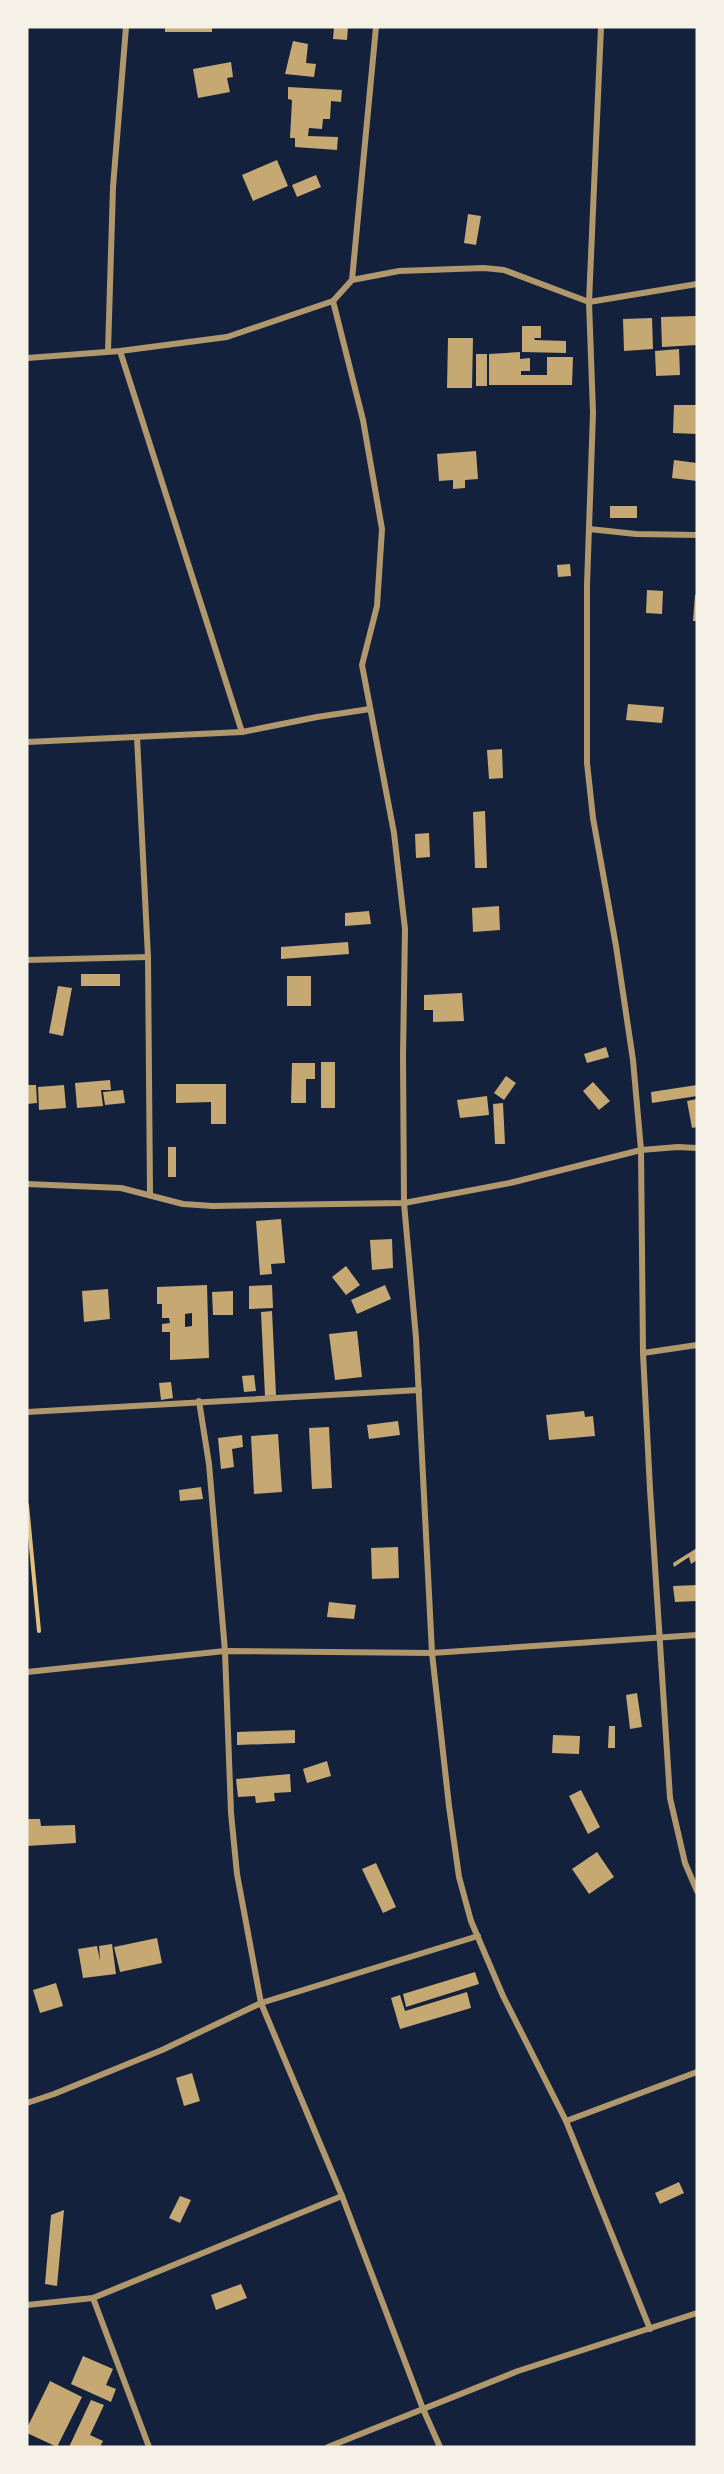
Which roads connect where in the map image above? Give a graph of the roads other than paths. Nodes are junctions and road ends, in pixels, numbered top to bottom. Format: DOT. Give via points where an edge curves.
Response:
graph roads {
  1 [pos="126,27"];
  2 [pos="376,27"];
  3 [pos="601,27"];
  4 [pos="352,280"];
  5 [pos="697,284"];
  6 [pos="333,301"];
  7 [pos="589,302"];
  8 [pos="108,351"];
  9 [pos="120,351"];
  10 [pos="27,358"];
  11 [pos="589,529"];
  12 [pos="697,535"];
  13 [pos="370,709"];
  14 [pos="242,732"];
  15 [pos="137,737"];
  16 [pos="27,742"];
  17 [pos="148,957"];
  18 [pos="27,960"];
  19 [pos="697,1148"];
  20 [pos="641,1150"];
  21 [pos="27,1184"];
  22 [pos="150,1194"];
  23 [pos="404,1203"];
  24 [pos="697,1345"];
  25 [pos="643,1353"];
  26 [pos="419,1390"];
  27 [pos="200,1401"];
  28 [pos="27,1412"];
  29 [pos="697,1635"];
  30 [pos="660,1639"];
  31 [pos="225,1651"];
  32 [pos="432,1653"];
  33 [pos="27,1672"];
  34 [pos="697,1892"];
  35 [pos="478,1936"];
  36 [pos="261,2003"];
  37 [pos="697,2072"];
  38 [pos="27,2103"];
  39 [pos="566,2121"];
  40 [pos="342,2196"];
  41 [pos="93,2298"];
  42 [pos="27,2305"];
  43 [pos="697,2313"];
  44 [pos="650,2329"];
  45 [pos="423,2409"];
  46 [pos="149,2447"];
  47 [pos="328,2447"];
  48 [pos="440,2447"];
  1 -- 8 [label="street" via="113,187"];
  2 -- 4 [label="street"];
  3 -- 7 [label="street"];
  4 -- 6 [label="street"];
  4 -- 7 [label="street" via="399,271 484,268 504,270"];
  5 -- 7 [label="street"];
  6 -- 9 [label="street" via="227,337"];
  6 -- 13 [label="street" via="363,420 382,529 377,606 363,665"];
  7 -- 11 [label="street" via="593,413"];
  8 -- 9 [label="street"];
  8 -- 10 [label="street"];
  9 -- 14 [label="street"];
  11 -- 12 [label="street"];
  11 -- 20 [label="street" via="587,763 592,818 633,1060"];
  13 -- 14 [label="street"];
  13 -- 23 [label="street" via="394,833 405,929"];
  14 -- 15 [label="street"];
  15 -- 16 [label="street"];
  15 -- 17 [label="street"];
  17 -- 18 [label="street"];
  17 -- 22 [label="street"];
  19 -- 20 [label="street"];
  20 -- 23 [label="street" via="510,1183"];
  20 -- 25 [label="street"];
  21 -- 22 [label="street" via="98,1185"];
  22 -- 23 [label="street" via="183,1204 213,1206"];
  23 -- 26 [label="street"];
  24 -- 25 [label="street"];
  25 -- 30 [label="street"];
  26 -- 27 [label="street"];
  26 -- 32 [label="street"];
  27 -- 28 [label="street"];
  27 -- 31 [label="street"];
  29 -- 30 [label="street"];
  30 -- 32 [label="street"];
  30 -- 34 [label="street" via="670,1798"];
  31 -- 32 [label="street"];
  31 -- 33 [label="street"];
  31 -- 36 [label="street" via="237,1874"];
  32 -- 35 [label="street" via="459,1876"];
  35 -- 36 [label="street"];
  35 -- 39 [label="street" via="503,1996"];
  36 -- 38 [label="street" via="162,2050"];
  36 -- 40 [label="street"];
  37 -- 39 [label="street"];
  39 -- 44 [label="street"];
  40 -- 41 [label="street"];
  40 -- 45 [label="street"];
  41 -- 42 [label="street"];
  41 -- 46 [label="street"];
  43 -- 44 [label="street"];
  44 -- 45 [label="street" via="518,2371"];
  45 -- 47 [label="street"];
  45 -- 48 [label="street"];
}
